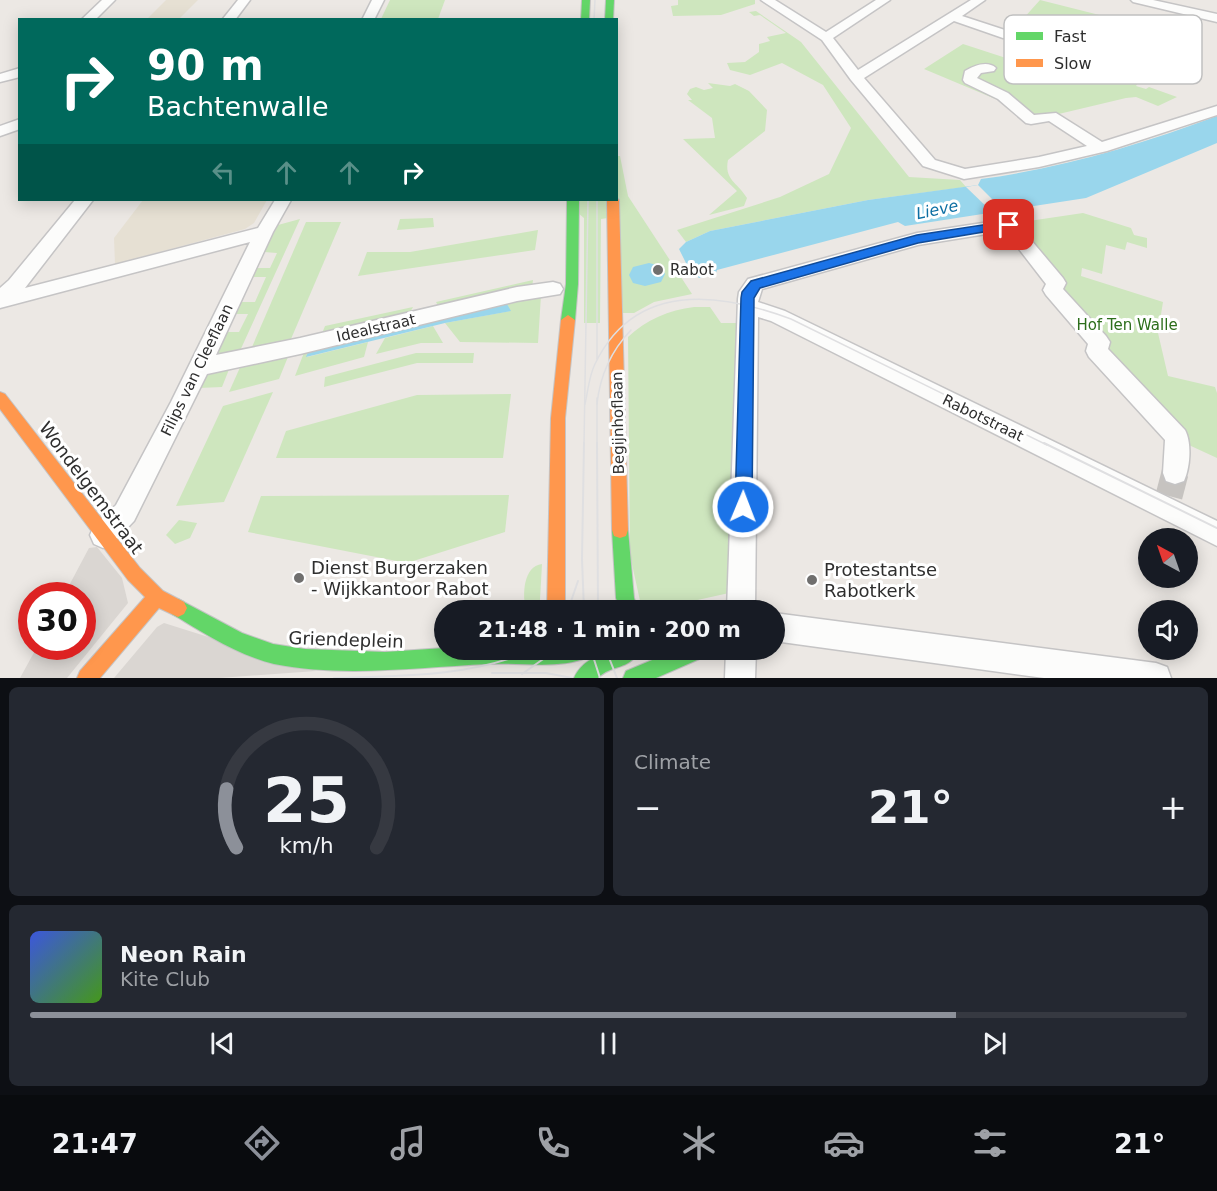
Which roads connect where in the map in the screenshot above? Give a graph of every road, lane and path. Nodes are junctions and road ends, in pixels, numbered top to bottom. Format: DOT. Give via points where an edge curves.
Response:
graph roads {
  1 [pos="109,0"];
  2 [pos="244,0"];
  3 [pos="378,0"];
  4 [pos="586,0"];
  5 [pos="610,0"];
  6 [pos="769,0"];
  7 [pos="884,0"];
  8 [pos="979,0"];
  9 [pos="1137,0"];
  10 [pos="953,17"];
  11 [pos="89,18"];
  12 [pos="230,18"];
  13 [pos="369,18"];
  14 [pos="585,18"];
  15 [pos="609,18"];
  16 [pos="1217,18"];
  17 [pos="1004,34"];
  18 [pos="826,37"];
  19 [pos="989,68"];
  20 [pos="18,73"];
  21 [pos="856,77"];
  22 [pos="0,78"];
  23 [pos="1217,110"];
  24 [pos="18,124"];
  25 [pos="0,131"];
  26 [pos="1101,148"];
  27 [pos="83,201"];
  28 [pos="282,201"];
  29 [pos="573,201"];
  30 [pos="613,201"];
  31 [pos="264,232"];
  32 [pos="553,289"];
  33 [pos="0,300"];
  34 [pos="748,306"];
  35 [pos="198,367"];
  36 [pos="0,398"];
  37 [pos="1170,493"];
  38 [pos="1217,534"];
  39 [pos="103,535"];
  40 [pos="157,597"];
  41 [pos="556,600"];
  42 [pos="626,600"];
  43 [pos="741,600"];
  44 [pos="785,628"];
  45 [pos="434,658"];
  46 [pos="613,660"];
  47 [pos="673,660"];
  48 [pos="741,660"];
  49 [pos="649,670"];
  50 [pos="87,678"];
  51 [pos="584,678"];
  52 [pos="633,678"];
  53 [pos="740,678"];
  54 [pos="1156,678"];
  1 -- 11 [label="street"];
  2 -- 12 [label="street"];
  3 -- 13 [label="street"];
  4 -- 14 [label="main road"];
  5 -- 15 [label="main road"];
  6 -- 18 [label="street"];
  7 -- 18 [label="street"];
  8 -- 10 [label="street"];
  9 -- 16 [label="street"];
  10 -- 17 [label="street"];
  10 -- 21 [label="street"];
  18 -- 21 [label="street"];
  19 -- 26 [label="street" via="972,72 970,80 1003,96 1031,120 1051,116"];
  20 -- 22 [label="street"];
  21 -- 26 [label="street" via="929,163 964,174 1017,167"];
  23 -- 26 [label="street"];
  24 -- 25 [label="street"];
  27 -- 33 [label="street"];
  28 -- 31 [label="street, Filips van Cleeflaan"];
  29 -- 41 [label="main road" via="572,284 558,418"];
  30 -- 42 [label="main road, Begijnhoflaan" via="621,559"];
  31 -- 33 [label="street"];
  31 -- 35 [label="street, Filips van Cleeflaan"];
  32 -- 35 [label="street, Idealstraat"];
  34 -- 37 [label="street, Rabotstraat" via="778,316"];
  34 -- 37 [label="street" via="749,292 755,284 917,239 1009,225 1056,283 1053,290 1099,342 1097,351 1177,437"];
  34 -- 43 [label="street"];
  35 -- 39 [label="street, Filips van Cleeflaan" via="125,513"];
  36 -- 39 [label="main road, Wondelgemstraat"];
  37 -- 38 [label="street, Rabotstraat"];
  39 -- 40 [label="main road, Wondelgemstraat"];
  40 -- 45 [label="main road, Griendeplein" via="237,640 273,654 386,662"];
  40 -- 50 [label="main road"];
  44 -- 54 [label="street"];
  46 -- 51 [label="main road" via="596,666"];
  47 -- 49 [label="main road"];
  48 -- 53 [label="street"];
  49 -- 52 [label="main road"];
}
